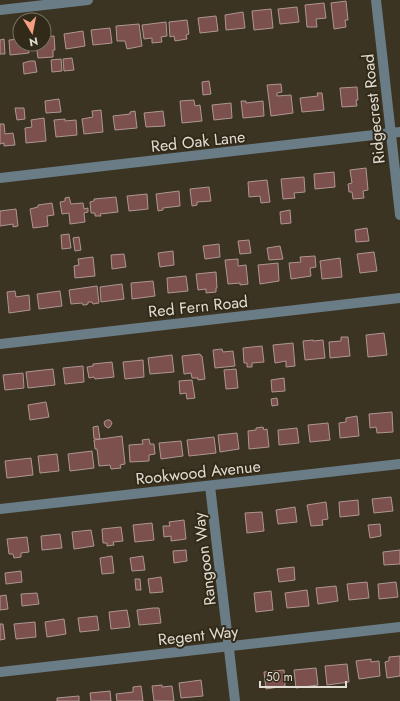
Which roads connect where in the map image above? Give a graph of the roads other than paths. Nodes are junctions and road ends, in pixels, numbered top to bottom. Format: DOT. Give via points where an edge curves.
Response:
graph roads {
  1 [pos="88,0"];
  2 [pos="376,0"];
  3 [pos="0,10"];
  4 [pos="395,133"];
  5 [pos="0,178"];
  6 [pos="400,215"];
  7 [pos="400,298"];
  8 [pos="0,344"];
  9 [pos="400,464"];
  10 [pos="210,486"];
  11 [pos="0,509"];
  12 [pos="400,627"];
  13 [pos="229,647"];
  14 [pos="0,672"];
  15 [pos="235,701"];
  1 -- 3 [label="street"];
  2 -- 4 [label="street, Ridgecrest Road"];
  4 -- 5 [label="street, Red Oak Lane"];
  4 -- 6 [label="street, Ridgecrest Road"];
  7 -- 8 [label="street, Red Fern Road"];
  9 -- 10 [label="street, Rookwood Avenue"];
  10 -- 11 [label="street, Rookwood Avenue"];
  10 -- 13 [label="street, Rangoon Way"];
  12 -- 13 [label="street, Regent Way"];
  13 -- 14 [label="street, Regent Way"];
  13 -- 15 [label="street, Rangoon Way"];
}
